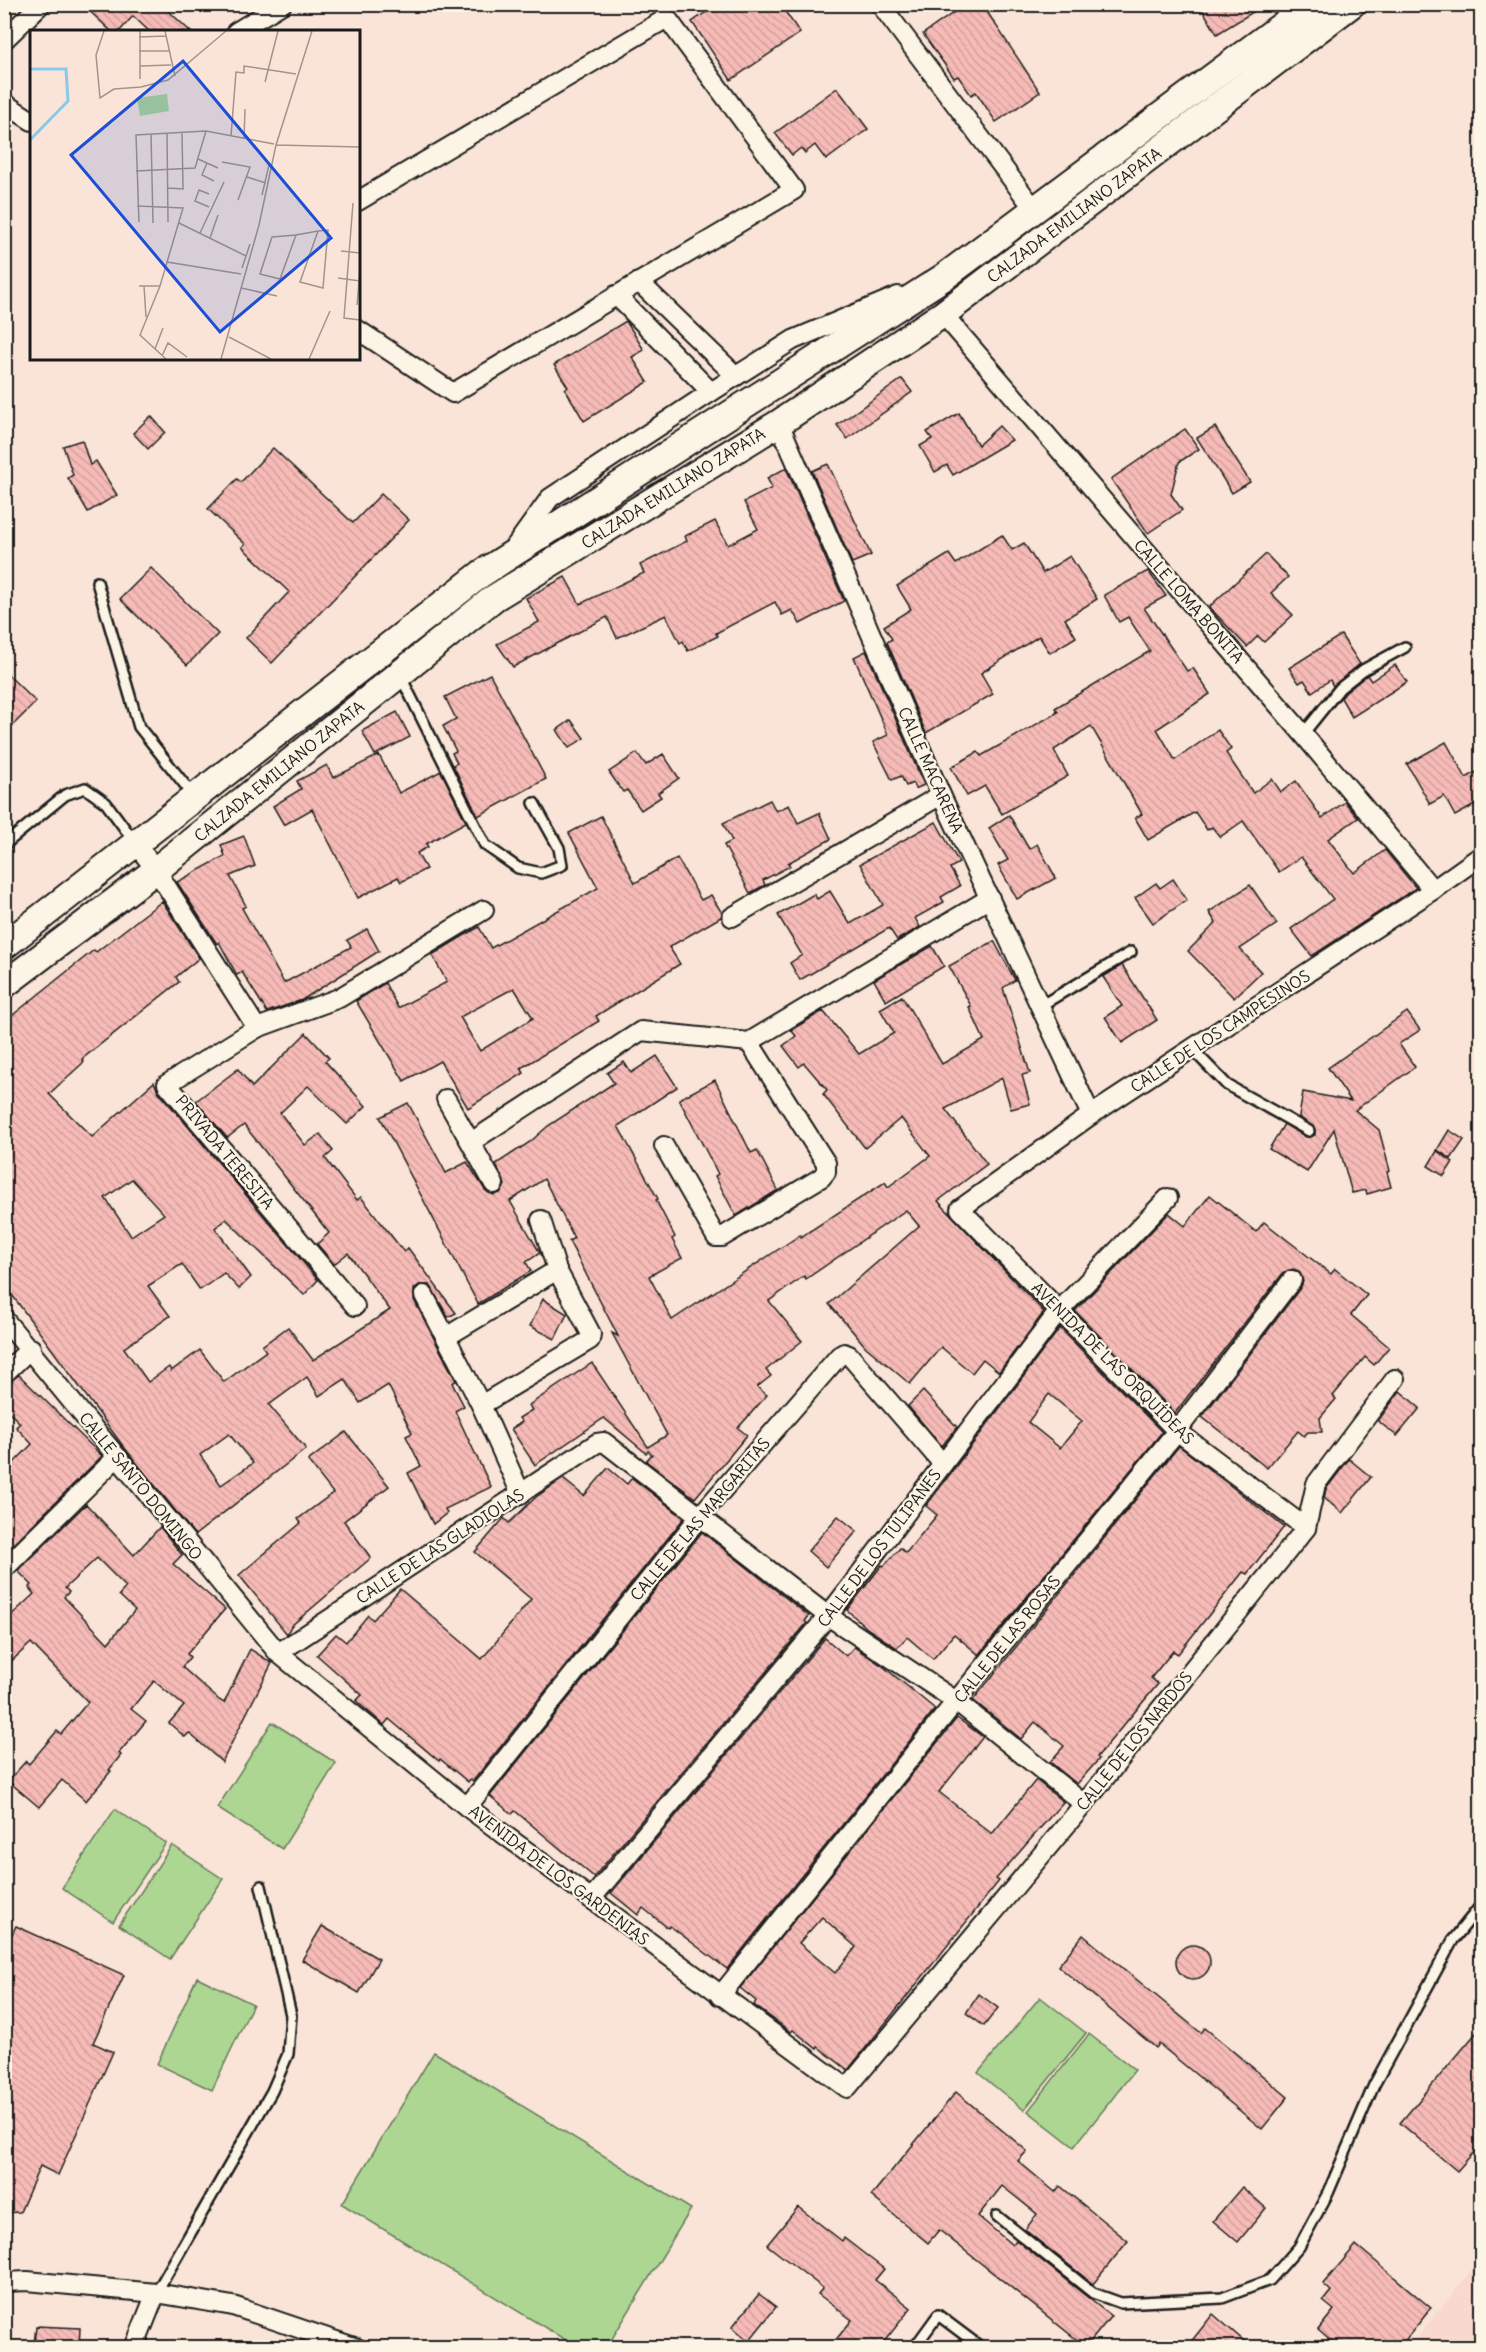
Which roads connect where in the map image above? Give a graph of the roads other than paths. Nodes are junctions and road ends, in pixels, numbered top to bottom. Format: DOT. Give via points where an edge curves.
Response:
graph roads {
  1 [pos="41,4"];
  2 [pos="282,4"];
  3 [pos="880,4"];
  4 [pos="1311,4"];
  5 [pos="1352,4"];
  6 [pos="239,30"];
  7 [pos="4,40"];
  8 [pos="4,103"];
  9 [pos="30,120"];
  10 [pos="360,200"];
  11 [pos="1035,210"];
  12 [pos="944,278"];
  13 [pos="639,282"];
  14 [pos="616,295"];
  15 [pos="943,314"];
  16 [pos="360,331"];
  17 [pos="736,376"];
  18 [pos="711,392"];
  19 [pos="779,423"];
  20 [pos="508,557"];
  21 [pos="97,582"];
  22 [pos="1405,647"];
  23 [pos="399,672"];
  24 [pos="1303,734"];
  25 [pos="941,795"];
  26 [pos="195,797"];
  27 [pos="534,803"];
  28 [pos="135,843"];
  29 [pos="4,845"];
  30 [pos="1482,855"];
  31 [pos="156,870"];
  32 [pos="1433,890"];
  33 [pos="990,898"];
  34 [pos="484,910"];
  35 [pos="732,917"];
  36 [pos="4,946"];
  37 [pos="1131,952"];
  38 [pos="4,985"];
  39 [pos="1040,1006"];
  40 [pos="257,1028"];
  41 [pos="749,1042"];
  42 [pos="1192,1049"];
  43 [pos="446,1100"];
  44 [pos="1091,1115"];
  45 [pos="1309,1131"];
  46 [pos="471,1142"];
  47 [pos="664,1146"];
  48 [pos="494,1184"];
  49 [pos="1168,1198"];
  50 [pos="960,1209"];
  51 [pos="541,1220"];
  52 [pos="557,1270"];
  53 [pos="1292,1280"];
  54 [pos="424,1295"];
  55 [pos="355,1306"];
  56 [pos="1059,1311"];
  57 [pos="6,1325"];
  58 [pos="446,1337"];
  59 [pos="32,1348"];
  60 [pos="4,1374"];
  61 [pos="1395,1379"];
  62 [pos="481,1405"];
  63 [pos="1177,1431"];
  64 [pos="117,1457"];
  65 [pos="943,1464"];
  66 [pos="520,1494"];
  67 [pos="700,1516"];
  68 [pos="1306,1528"];
  69 [pos="4,1569"];
  70 [pos="828,1616"];
  71 [pos="278,1653"];
  72 [pos="956,1701"];
  73 [pos="1084,1804"];
  74 [pos="467,1807"];
  75 [pos="261,1886"];
  76 [pos="591,1899"];
  77 [pos="1482,1904"];
  78 [pos="720,1996"];
  79 [pos="847,2088"];
  80 [pos="997,2216"];
  81 [pos="4,2282"];
  82 [pos="156,2293"];
  83 [pos="134,2348"];
  84 [pos="357,2348"];
  85 [pos="915,2348"];
  86 [pos="982,2348"];
  1 -- 7 [label="street"];
  2 -- 6 [label="street"];
  3 -- 11 [label="street"];
  4 -- 11 [label="main road, CALZADA EMILIANO ZAPATA"];
  5 -- 15 [label="main road, CALZADA EMILIANO ZAPATA"];
  8 -- 9 [label="street"];
  10 -- 13 [label="street" via="667,18 794,190"];
  11 -- 12 [label="main road, CALZADA EMILIANO ZAPATA"];
  12 -- 17 [label="street" via="793,340"];
  12 -- 20 [label="main road, CALZADA EMILIANO ZAPATA"];
  13 -- 14 [label="street"];
  13 -- 17 [label="street"];
  14 -- 16 [label="street" via="453,393"];
  14 -- 18 [label="street"];
  15 -- 19 [label="main road, CALZADA EMILIANO ZAPATA"];
  15 -- 24 [label="street, CALLE LOMA BONITA"];
  17 -- 18 [label="street"];
  18 -- 20 [label="street" via="550,498"];
  19 -- 23 [label="main road, CALZADA EMILIANO ZAPATA" via="494,598"];
  19 -- 25 [label="street, CALLE MACARENA"];
  20 -- 26 [label="main road, CALZADA EMILIANO ZAPATA"];
  21 -- 26 [label="lane" via="139,727"];
  22 -- 24 [label="lane" via="1340,688"];
  23 -- 27 [label="lane" via="485,844 518,868 541,873 562,865 559,848"];
  23 -- 31 [label="main road, CALZADA EMILIANO ZAPATA"];
  24 -- 32 [label="street, CALLE LOMA BONITA"];
  25 -- 33 [label="street, CALLE MACARENA"];
  25 -- 35 [label="street"];
  26 -- 28 [label="main road, CALZADA EMILIANO ZAPATA"];
  28 -- 29 [label="lane" via="106,803 85,788 65,795"];
  28 -- 31 [label="street"];
  28 -- 36 [label="main road, CALZADA EMILIANO ZAPATA"];
  30 -- 32 [label="street, CALLE DE LOS CAMPESINOS"];
  31 -- 38 [label="main road, CALZADA EMILIANO ZAPATA"];
  31 -- 40 [label="street"];
  32 -- 42 [label="street, CALLE DE LOS CAMPESINOS"];
  33 -- 39 [label="street, CALLE MACARENA"];
  33 -- 41 [label="street"];
  34 -- 40 [label="street" via="339,998"];
  37 -- 39 [label="lane"];
  39 -- 44 [label="street, CALLE MACARENA"];
  40 -- 55 [label="street, PRIVADA TERESITA" via="167,1084"];
  41 -- 46 [label="street" via="641,1031"];
  41 -- 47 [label="street" via="826,1163 822,1177 716,1237"];
  42 -- 44 [label="street, CALLE DE LOS CAMPESINOS"];
  42 -- 45 [label="lane" via="1227,1085"];
  43 -- 46 [label="street"];
  44 -- 50 [label="street, CALLE DE LOS CAMPESINOS"];
  46 -- 48 [label="street"];
  49 -- 56 [label="street, CALLE DE LOS TULIPANES"];
  50 -- 56 [label="street, AVENIDA DE LAS ORQUÍDEAS"];
  51 -- 52 [label="street"];
  52 -- 58 [label="street"];
  52 -- 62 [label="street" via="591,1334 590,1340"];
  53 -- 63 [label="street, CALLE DE LAS ROSAS"];
  54 -- 58 [label="street"];
  56 -- 63 [label="street, AVENIDA DE LAS ORQUÍDEAS"];
  56 -- 65 [label="street, CALLE DE LOS TULIPANES"];
  57 -- 59 [label="street, CALLE SANTO DOMINGO"];
  58 -- 62 [label="street"];
  59 -- 60 [label="street"];
  59 -- 64 [label="street, CALLE SANTO DOMINGO"];
  61 -- 68 [label="street, CALLE DE LOS NARDOS" via="1316,1485"];
  62 -- 66 [label="street"];
  63 -- 68 [label="street, AVENIDA DE LAS ORQUÍDEAS"];
  63 -- 72 [label="street, CALLE DE LAS ROSAS"];
  64 -- 69 [label="street"];
  64 -- 71 [label="street, CALLE SANTO DOMINGO"];
  65 -- 67 [label="street, CALLE DE LAS MARGARITAS" via="844,1353"];
  65 -- 70 [label="street, CALLE DE LOS TULIPANES"];
  66 -- 67 [label="street, CALLE DE LAS GLADIOLAS" via="604,1442"];
  66 -- 71 [label="street, CALLE DE LAS GLADIOLAS"];
  67 -- 70 [label="street"];
  67 -- 74 [label="street, CALLE DE LAS MARGARITAS"];
  68 -- 73 [label="street, CALLE DE LOS NARDOS"];
  70 -- 72 [label="street"];
  70 -- 76 [label="street, CALLE DE LOS TULIPANES"];
  71 -- 74 [label="street, AVENIDA DE LOS GARDENIAS"];
  72 -- 73 [label="street"];
  72 -- 78 [label="street, CALLE DE LAS ROSAS"];
  73 -- 79 [label="street, CALLE DE LOS NARDOS"];
  74 -- 76 [label="street, AVENIDA DE LOS GARDENIAS"];
  75 -- 82 [label="lane" via="291,2015 288,2054 272,2091"];
  76 -- 78 [label="street, AVENIDA DE LOS GARDENIAS"];
  77 -- 80 [label="lane" via="1453,1940 1374,2085 1328,2193 1299,2247 1270,2280 1222,2298 1121,2303 1093,2293"];
  78 -- 79 [label="street, AVENIDA DE LOS GARDENIAS"];
  81 -- 82 [label="street"];
  82 -- 83 [label="street"];
  82 -- 84 [label="street" via="233,2306"];
  85 -- 86 [label="lane" via="938,2315"];
}
